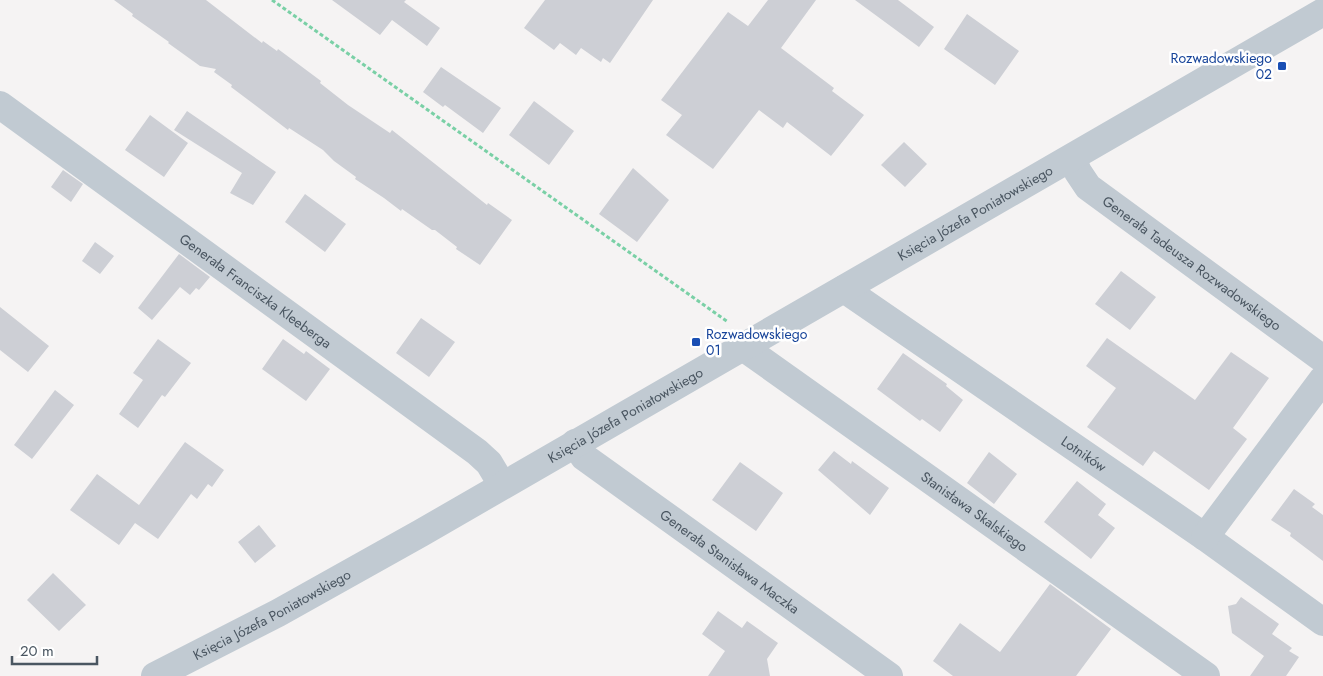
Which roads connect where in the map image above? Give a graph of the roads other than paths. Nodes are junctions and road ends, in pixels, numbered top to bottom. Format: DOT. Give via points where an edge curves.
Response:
graph roads {
  1 [pos="1323,12"];
  2 [pos="0,105"];
  3 [pos="1072,158"];
  4 [pos="844,289"];
  5 [pos="748,344"];
  6 [pos="1323,359"];
  7 [pos="1323,379"];
  8 [pos="575,443"];
  9 [pos="502,485"];
  10 [pos="1205,537"];
  11 [pos="1323,622"];
  12 [pos="156,676"];
  13 [pos="889,676"];
  14 [pos="1206,676"];
  1 -- 3 [label="street, Księcia Józefa Poniatowskiego"];
  2 -- 9 [label="street, Generała Franciszka Kleeberga" via="477,452 489,462"];
  3 -- 4 [label="street, Księcia Józefa Poniatowskiego"];
  3 -- 6 [label="street, Generała Tadeusza Rozwadowskiego" via="1088,187"];
  4 -- 5 [label="street, Księcia Józefa Poniatowskiego"];
  4 -- 10 [label="street, Lotników"];
  5 -- 8 [label="street, Księcia Józefa Poniatowskiego"];
  5 -- 14 [label="street, Stanisława Skalskiego"];
  7 -- 10 [label="street"];
  8 -- 9 [label="street, Księcia Józefa Poniatowskiego"];
  8 -- 13 [label="street, Generała Stanisława Maczka" via="584,457"];
  9 -- 12 [label="street, Księcia Józefa Poniatowskiego" via="278,613"];
  10 -- 11 [label="street, Lotników"];
}
